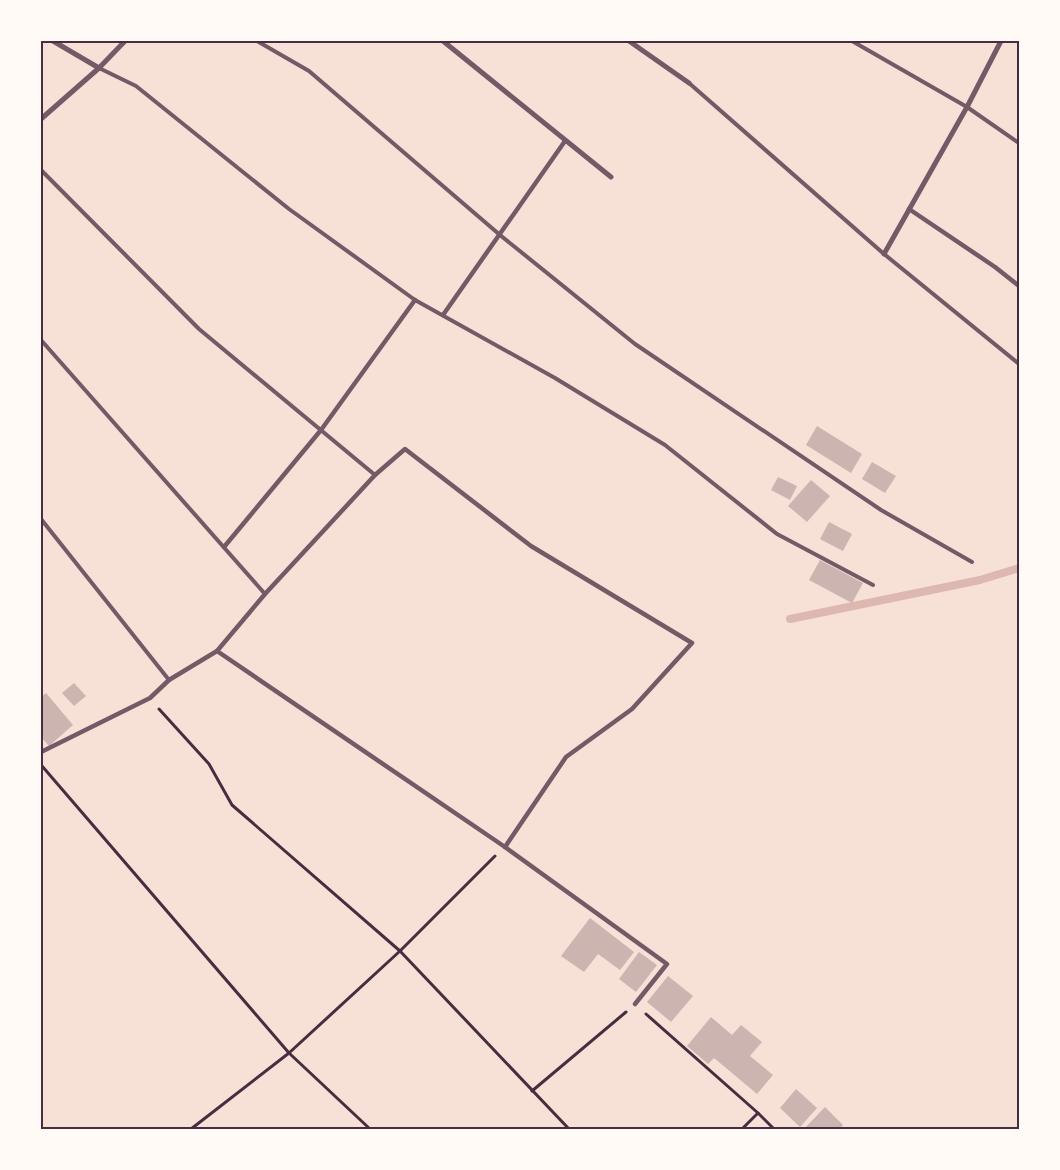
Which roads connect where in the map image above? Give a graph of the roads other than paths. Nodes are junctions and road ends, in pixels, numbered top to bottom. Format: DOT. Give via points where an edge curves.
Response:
graph roads {
  1 [pos="53,41"];
  2 [pos="124,41"];
  3 [pos="258,41"];
  4 [pos="443,41"];
  5 [pos="628,41"];
  6 [pos="852,41"];
  7 [pos="1002,41"];
  8 [pos="99,68"];
  9 [pos="689,83"];
  10 [pos="967,107"];
  11 [pos="41,119"];
  12 [pos="565,141"];
  13 [pos="1019,143"];
  14 [pos="41,170"];
  15 [pos="611,177"];
  16 [pos="909,209"];
  17 [pos="500,235"];
  18 [pos="884,254"];
  19 [pos="1019,286"];
  20 [pos="415,300"];
  21 [pos="443,315"];
  22 [pos="41,340"];
  23 [pos="1019,364"];
  24 [pos="321,430"];
  25 [pos="375,475"];
  26 [pos="41,519"];
  27 [pos="224,547"];
  28 [pos="972,562"];
  29 [pos="873,585"];
  30 [pos="265,594"];
  31 [pos="217,650"];
  32 [pos="169,680"];
  33 [pos="41,752"];
  34 [pos="504,847"];
  35 [pos="635,1004"];
  1 -- 8 [label="street"];
  2 -- 8 [label="street"];
  3 -- 17 [label="lane" via="309,72"];
  4 -- 12 [label="street"];
  5 -- 9 [label="street"];
  6 -- 10 [label="lane"];
  7 -- 10 [label="street"];
  8 -- 11 [label="street"];
  8 -- 20 [label="lane" via="136,86 289,209"];
  9 -- 18 [label="lane"];
  10 -- 13 [label="lane"];
  10 -- 16 [label="street"];
  12 -- 15 [label="street"];
  12 -- 17 [label="street"];
  14 -- 24 [label="lane" via="199,329"];
  16 -- 18 [label="street"];
  16 -- 19 [label="street"];
  17 -- 21 [label="street"];
  17 -- 28 [label="lane" via="634,344 881,510"];
  18 -- 23 [label="lane"];
  20 -- 21 [label="lane"];
  20 -- 24 [label="street"];
  21 -- 29 [label="lane" via="665,445 777,534"];
  22 -- 27 [label="lane"];
  24 -- 25 [label="lane"];
  24 -- 27 [label="street"];
  25 -- 30 [label="street"];
  25 -- 34 [label="street" via="405,449 530,546 692,643 632,710 566,757"];
  26 -- 32 [label="lane"];
  27 -- 30 [label="lane"];
  30 -- 31 [label="street"];
  31 -- 32 [label="street"];
  31 -- 34 [label="street"];
  32 -- 33 [label="street" via="150,698"];
  34 -- 35 [label="street" via="666,964"];
}
